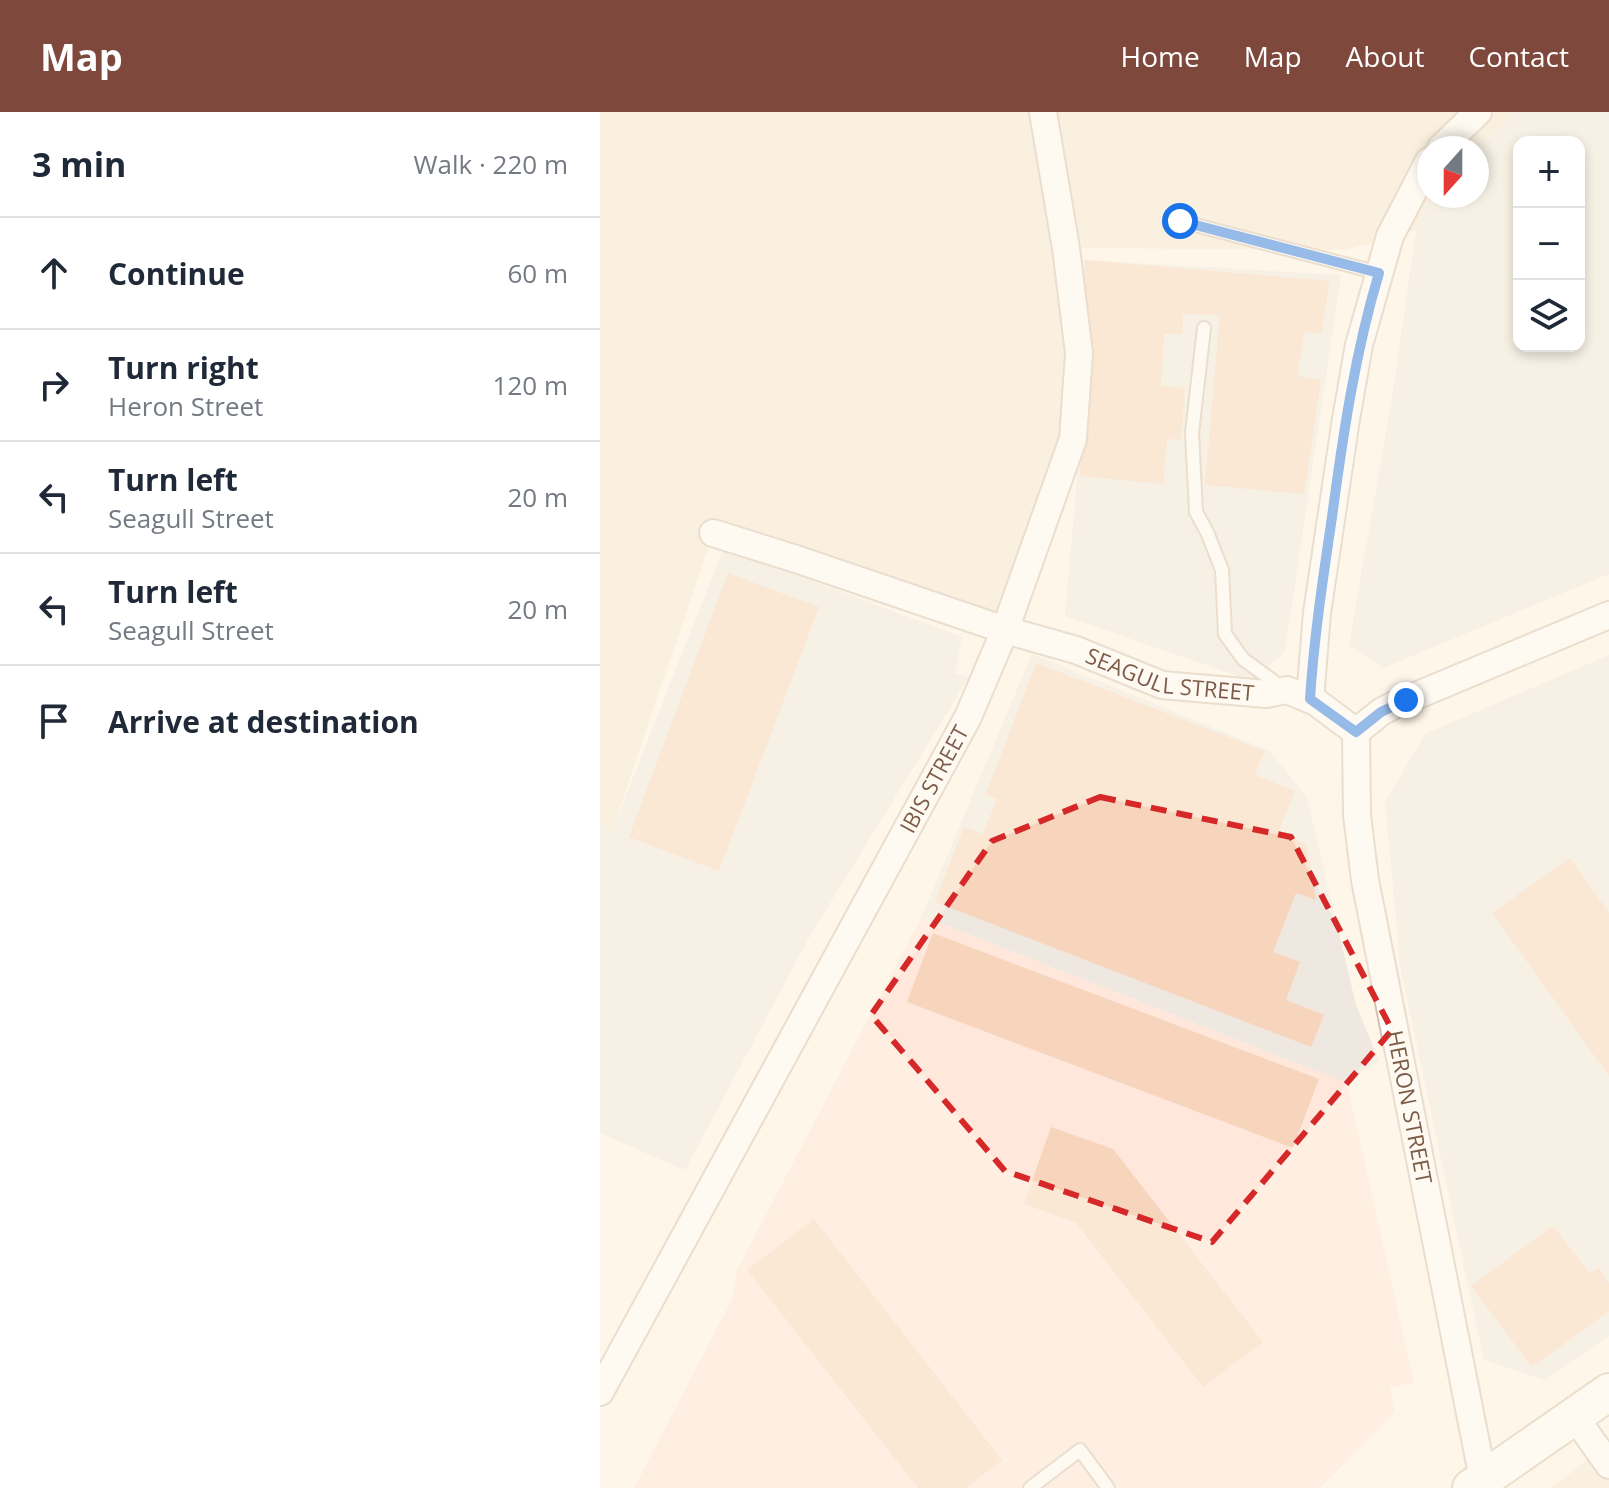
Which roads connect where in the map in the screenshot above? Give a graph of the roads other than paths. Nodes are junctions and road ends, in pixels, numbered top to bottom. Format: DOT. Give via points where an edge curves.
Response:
graph roads {
  1 [pos="1043,112"];
  2 [pos="1478,112"];
  3 [pos="1453,136"];
  4 [pos="1417,184"];
  5 [pos="1180,221"];
  6 [pos="1379,273"];
  7 [pos="1204,328"];
  8 [pos="713,533"];
  9 [pos="1609,615"];
  10 [pos="1005,630"];
  11 [pos="1298,694"];
  12 [pos="1356,732"];
  13 [pos="600,1392"];
  14 [pos="1609,1392"];
  15 [pos="1574,1416"];
  16 [pos="1609,1465"];
  17 [pos="1477,1483"];
  18 [pos="1030,1488"];
  19 [pos="1108,1488"];
  1 -- 10 [label="street, IBIS STREET" via="1079,353 1073,439"];
  2 -- 3 [label="street"];
  4 -- 6 [label="street" via="1390,236"];
  5 -- 6 [label="lane"];
  6 -- 11 [label="street" via="1359,345 1317,613"];
  7 -- 11 [label="lane" via="1192,433 1196,512 1222,570 1225,634 1243,659"];
  8 -- 10 [label="street, SEAGULL STREET"];
  9 -- 12 [label="street" via="1394,705"];
  10 -- 11 [label="street, SEAGULL STREET" via="1076,650 1162,685"];
  10 -- 13 [label="street, IBIS STREET" via="968,717"];
  11 -- 12 [label="street"];
  12 -- 17 [label="street, HERON STREET" via="1357,815 1365,880"];
  14 -- 15 [label="main road"];
  15 -- 16 [label="street"];
  15 -- 17 [label="main road"];
  18 -- 19 [label="lane" via="1080,1450"];
}
